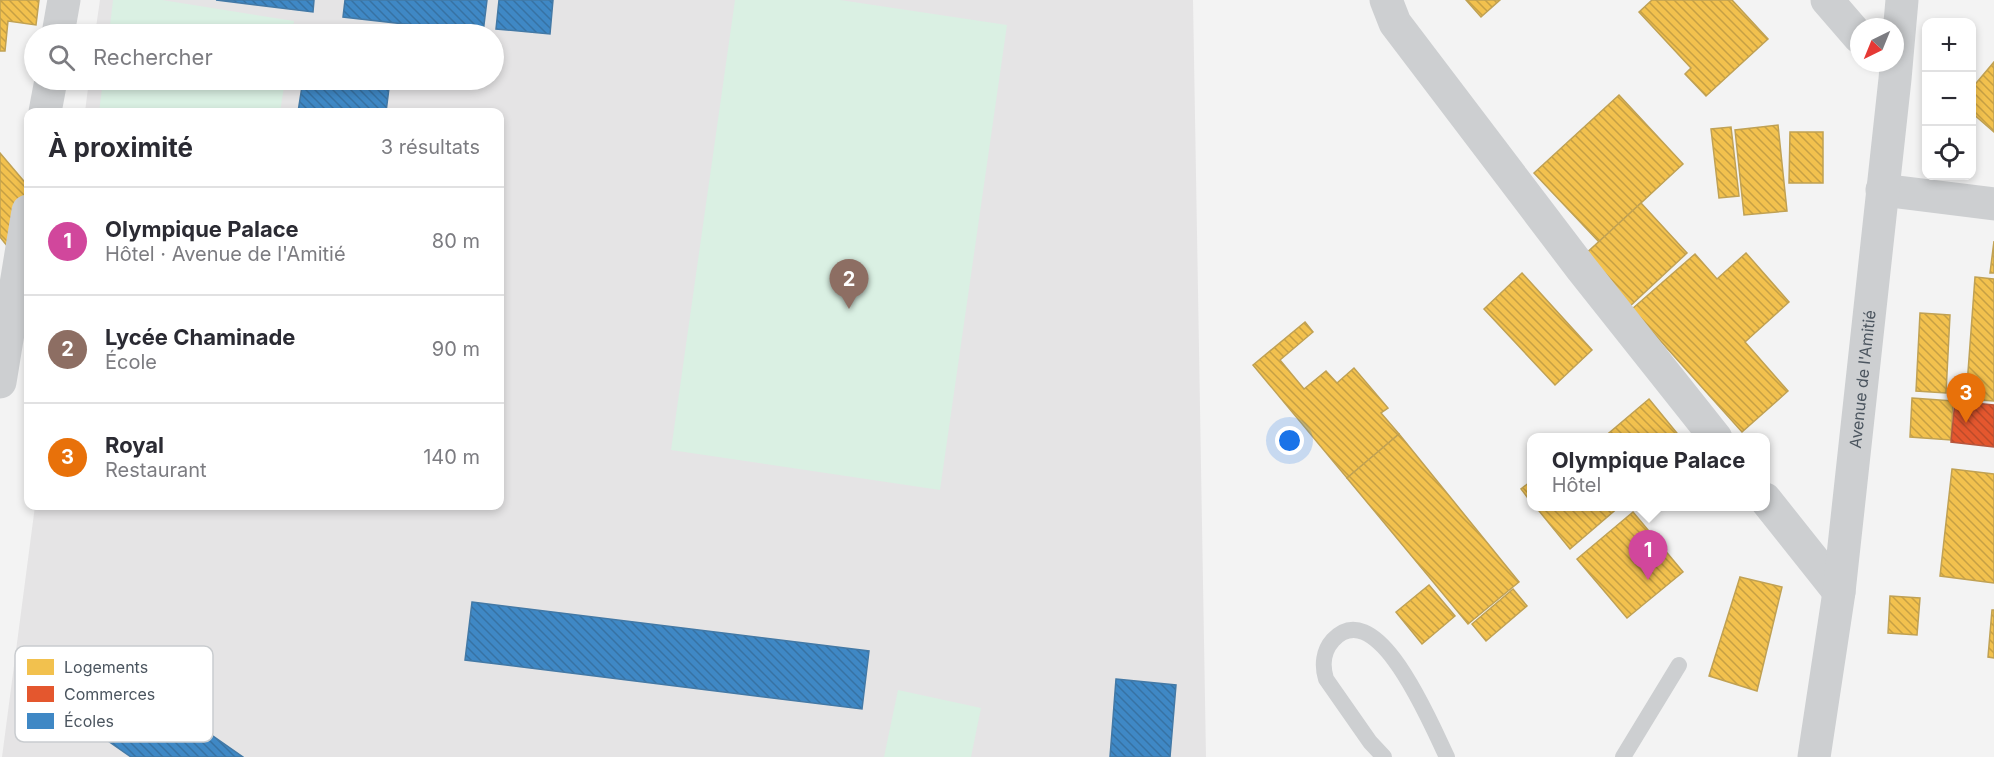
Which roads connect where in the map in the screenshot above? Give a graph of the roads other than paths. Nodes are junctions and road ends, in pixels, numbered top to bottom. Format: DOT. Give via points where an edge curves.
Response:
graph roads {
  1 [pos="64,0"];
  2 [pos="1386,0"];
  3 [pos="1827,0"];
  4 [pos="1902,0"];
  5 [pos="1899,18"];
  6 [pos="60,24"];
  7 [pos="1850,27"];
  8 [pos="1889,72"];
  9 [pos="49,90"];
  10 [pos="46,108"];
  11 [pos="1882,190"];
  12 [pos="1994,204"];
  13 [pos="24,236"];
  14 [pos="0,382"];
  15 [pos="1712,433"];
  16 [pos="1770,505"];
  17 [pos="1839,592"];
  18 [pos="1679,665"];
  19 [pos="1384,757"];
  20 [pos="1447,757"];
  21 [pos="1623,757"];
  22 [pos="1815,757"];
  1 -- 6 [label="street"];
  2 -- 15 [label="street" via="1395,23"];
  3 -- 7 [label="street"];
  4 -- 5 [label="street, Avenue de l'Amitié"];
  8 -- 11 [label="street, Avenue de l'Amitié"];
  9 -- 10 [label="street"];
  11 -- 12 [label="street"];
  11 -- 17 [label="street, Avenue de l'Amitié"];
  13 -- 14 [label="street"];
  16 -- 17 [label="street"];
  17 -- 22 [label="street, Avenue de l'Amitié"];
  18 -- 21 [label="lane"];
  19 -- 20 [label="lane" via="1326,679 1325,656 1332,640 1346,631 1367,632 1400,666"];
}
